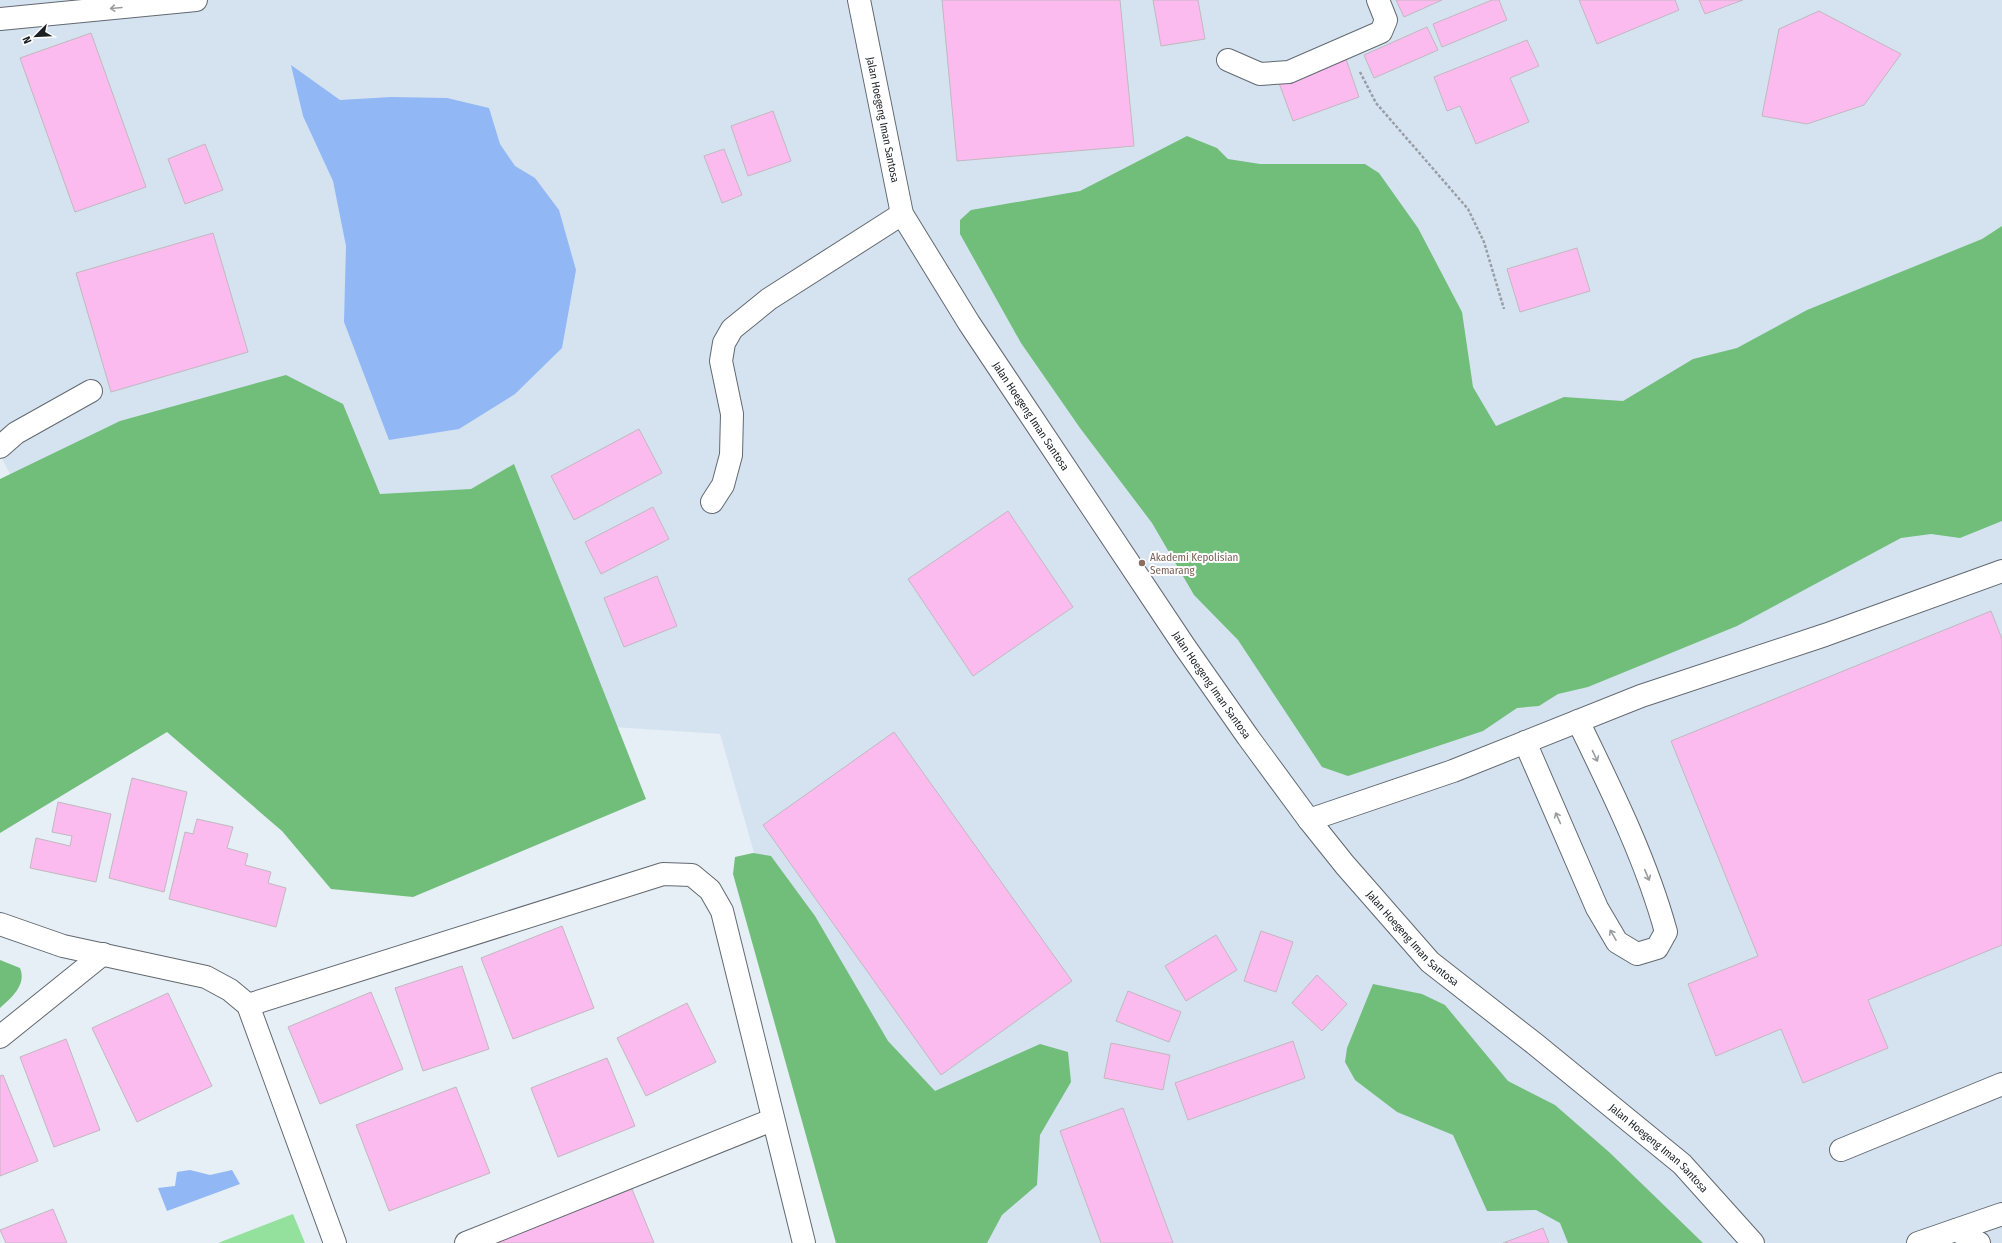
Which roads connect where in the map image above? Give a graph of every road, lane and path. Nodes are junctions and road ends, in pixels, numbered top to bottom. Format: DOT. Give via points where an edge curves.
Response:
graph roads {
  1 [pos="196,0"];
  2 [pos="859,0"];
  3 [pos="1378,0"];
  4 [pos="0,19"];
  5 [pos="1350,46"];
  6 [pos="1228,60"];
  7 [pos="902,214"];
  8 [pos="1504,309"];
  9 [pos="91,391"];
  10 [pos="0,447"];
  11 [pos="712,502"];
  12 [pos="2002,571"];
  13 [pos="1578,721"];
  14 [pos="1525,742"];
  15 [pos="1309,820"];
  16 [pos="0,924"];
  17 [pos="103,954"];
  18 [pos="248,1006"];
  19 [pos="0,1037"];
  20 [pos="2002,1084"];
  21 [pos="772,1120"];
  22 [pos="1841,1150"];
  23 [pos="2002,1214"];
  24 [pos="1956,1230"];
  25 [pos="335,1243"];
  26 [pos="466,1243"];
  27 [pos="804,1243"];
  28 [pos="1753,1243"];
  29 [pos="1918,1243"];
  30 [pos="1979,1243"];
  1 -- 4 [label="street, one-way"];
  2 -- 7 [label="street, Jalan Hoegeng Iman Santosa"];
  3 -- 5 [label="street" via="1386,20 1381,32"];
  5 -- 6 [label="street" via="1289,72 1260,74"];
  5 -- 8 [label="path" via="1376,103 1468,209 1484,242"];
  7 -- 11 [label="street" via="769,299 732,329 724,343 721,361 732,414 731,455 723,485"];
  7 -- 15 [label="street, Jalan Hoegeng Iman Santosa" via="969,323 1185,647"];
  9 -- 10 [label="street" via="16,433"];
  12 -- 13 [label="street" via="1825,635 1641,696"];
  13 -- 14 [label="street"];
  13 -- 14 [label="street, one-way" via="1611,789 1657,899 1666,932 1656,948 1637,954 1617,942 1597,908"];
  14 -- 15 [label="street" via="1453,771"];
  15 -- 28 [label="street, Jalan Hoegeng Iman Santosa" via="1430,962 1682,1164"];
  16 -- 17 [label="street" via="63,946"];
  17 -- 18 [label="street" via="206,977 230,990"];
  17 -- 19 [label="street"];
  18 -- 21 [label="street" via="663,874 692,875 710,890 722,911"];
  18 -- 25 [label="street"];
  20 -- 22 [label="street"];
  21 -- 26 [label="street"];
  21 -- 27 [label="street"];
  23 -- 24 [label="street"];
  24 -- 29 [label="street"];
  24 -- 30 [label="street"];
}
